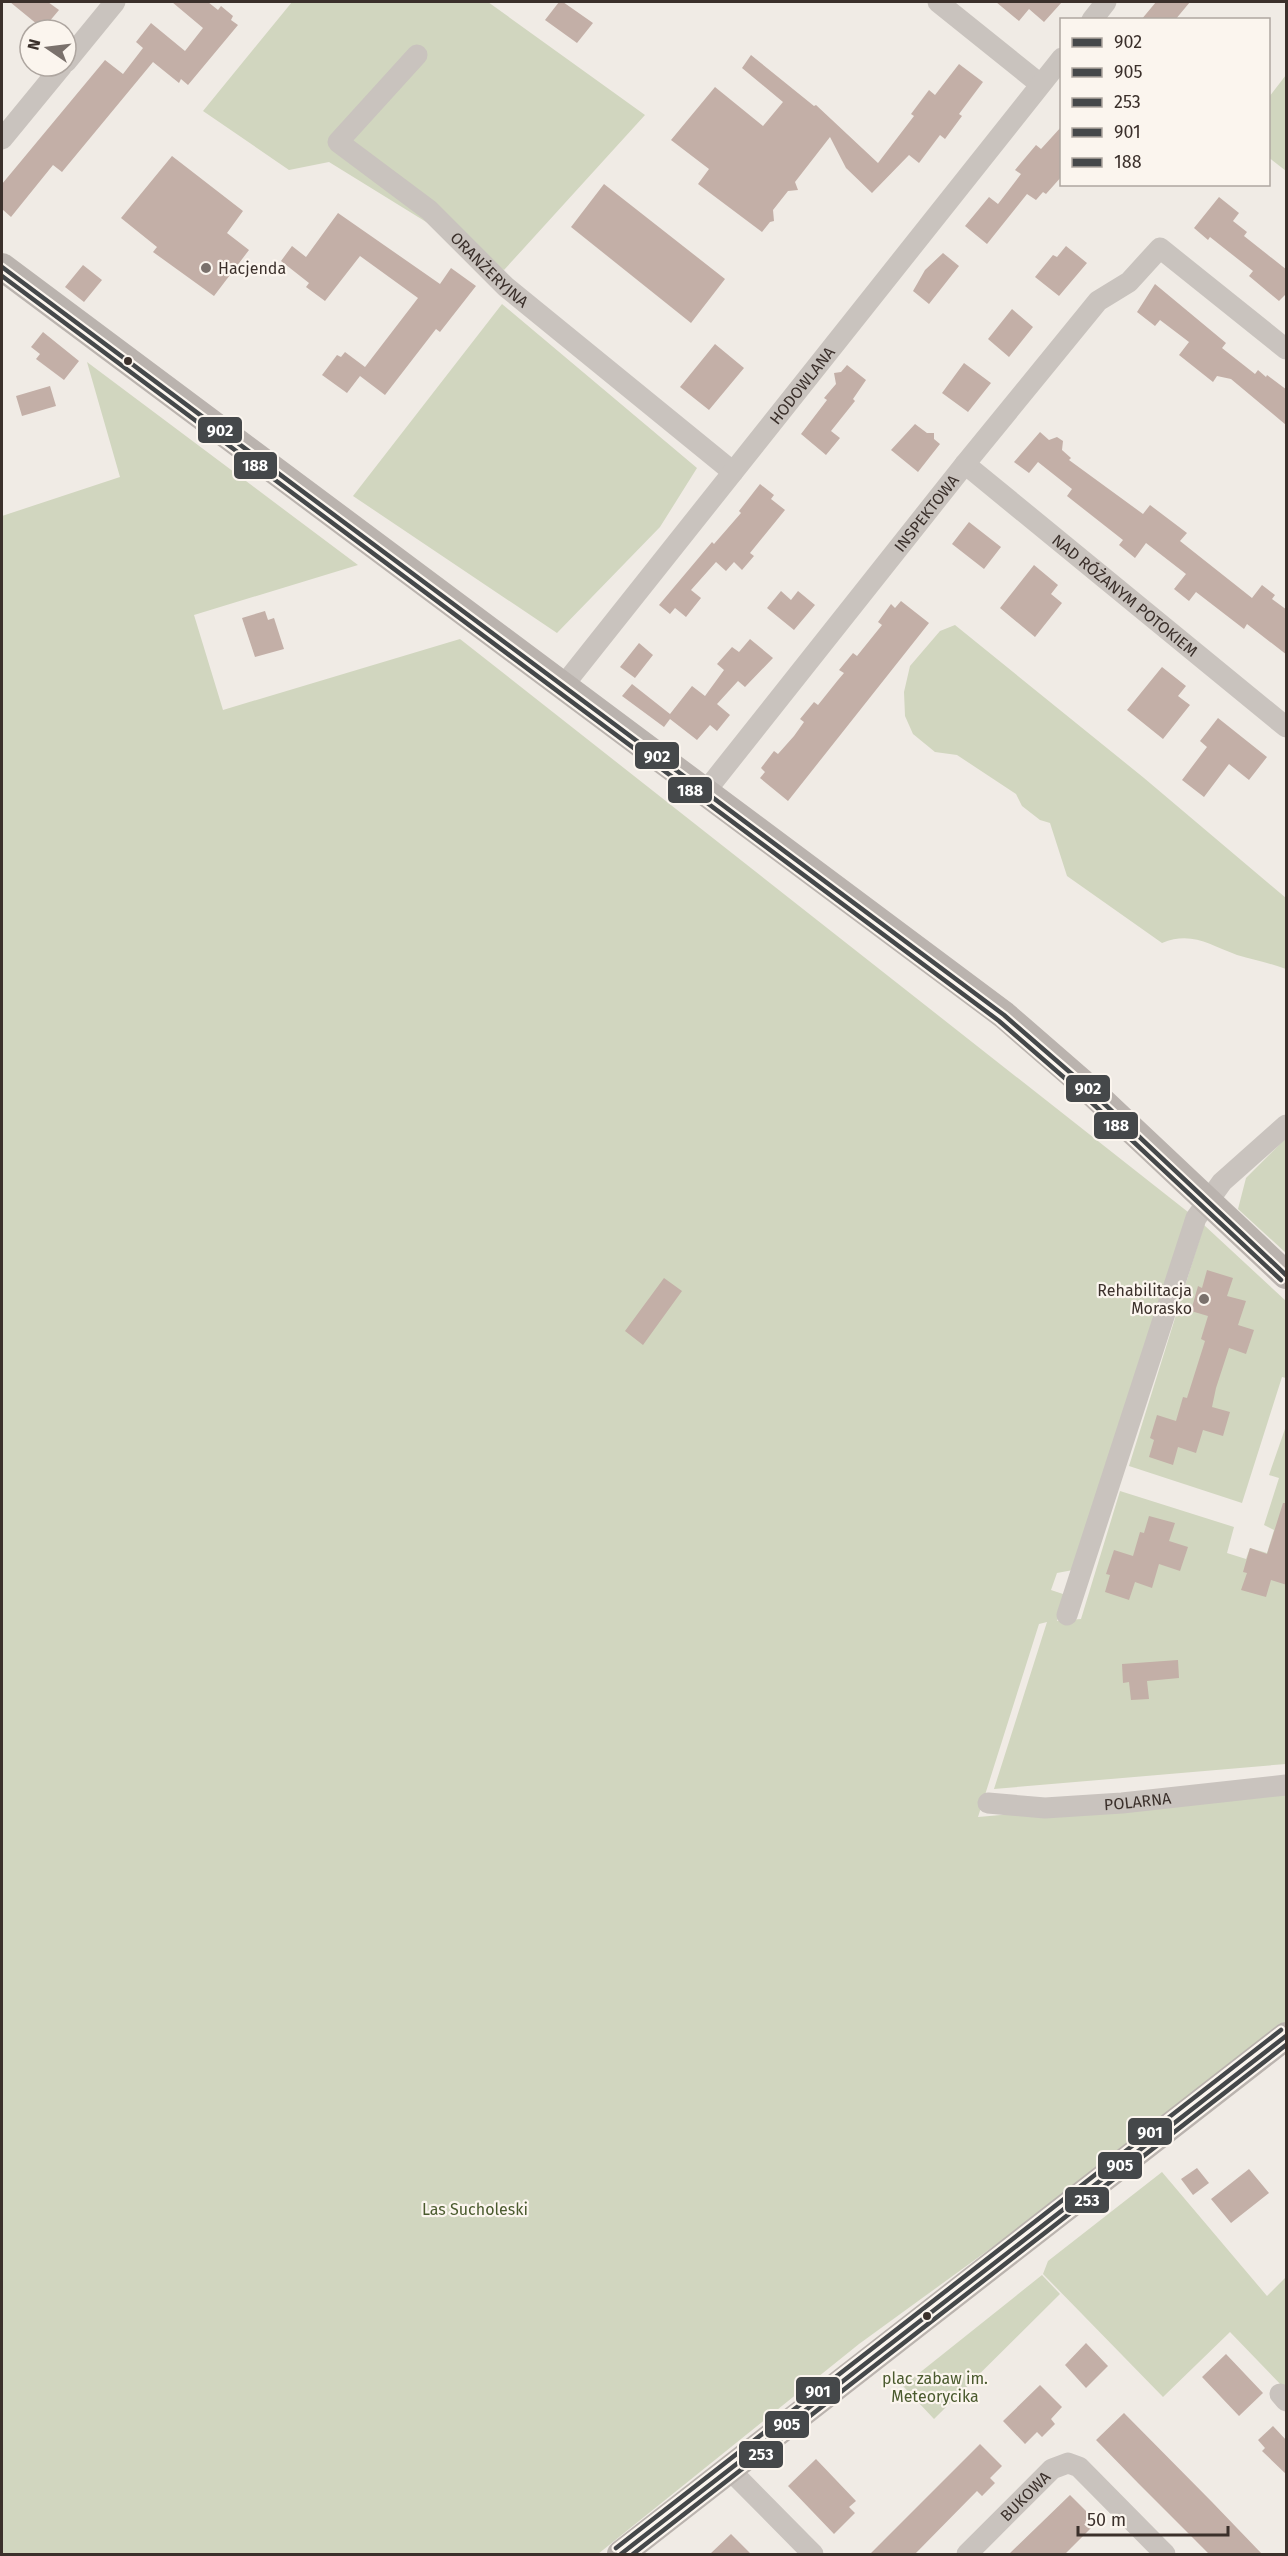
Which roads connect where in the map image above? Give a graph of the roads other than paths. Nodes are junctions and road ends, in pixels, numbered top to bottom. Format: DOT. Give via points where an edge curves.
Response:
graph roads {
  1 [pos="938,2"];
  2 [pos="1106,2"];
  3 [pos="104,5"];
  4 [pos="1094,18"];
  5 [pos="78,44"];
  6 [pos="417,55"];
  7 [pos="1060,60"];
  8 [pos="52,78"];
  9 [pos="1040,84"];
  10 [pos="2,139"];
  11 [pos="2,267"];
  12 [pos="1287,349"];
  13 [pos="965,464"];
  14 [pos="733,472"];
  15 [pos="563,686"];
  16 [pos="1287,727"];
  17 [pos="705,792"];
  18 [pos="1287,1125"];
  19 [pos="1207,1200"];
  20 [pos="1287,1275"];
  21 [pos="1067,1614"];
  22 [pos="1287,1785"];
  23 [pos="988,1803"];
  24 [pos="1287,2036"];
  25 [pos="731,2471"];
  26 [pos="621,2554"];
  27 [pos="813,2554"];
  28 [pos="968,2554"];
  29 [pos="1165,2554"];
  1 -- 9 [label="street"];
  2 -- 4 [label="street"];
  3 -- 5 [label="street"];
  6 -- 14 [label="street, ORANŻERYJNA" via="338,142 429,210 506,287"];
  7 -- 9 [label="street, HODOWLANA"];
  8 -- 10 [label="street"];
  9 -- 14 [label="street, HODOWLANA"];
  11 -- 15 [label="street"];
  12 -- 13 [label="street, INSPEKTOWA" via="1160,248 1129,282 1098,301"];
  13 -- 16 [label="street, NAD RÓŻANYM POTOKIEM"];
  13 -- 17 [label="street, INSPEKTOWA"];
  14 -- 15 [label="street, HODOWLANA"];
  15 -- 17 [label="street"];
  17 -- 19 [label="street" via="1004,1015"];
  18 -- 19 [label="street"];
  19 -- 20 [label="street"];
  19 -- 21 [label="street" via="1196,1218"];
  22 -- 23 [label="street, POLARNA" via="1045,1808"];
  24 -- 25 [label="street" via="861,2365"];
  25 -- 26 [label="street"];
  25 -- 27 [label="street"];
  28 -- 29 [label="street, BUKOWA" via="1052,2469 1068,2463 1079,2467"];
}
